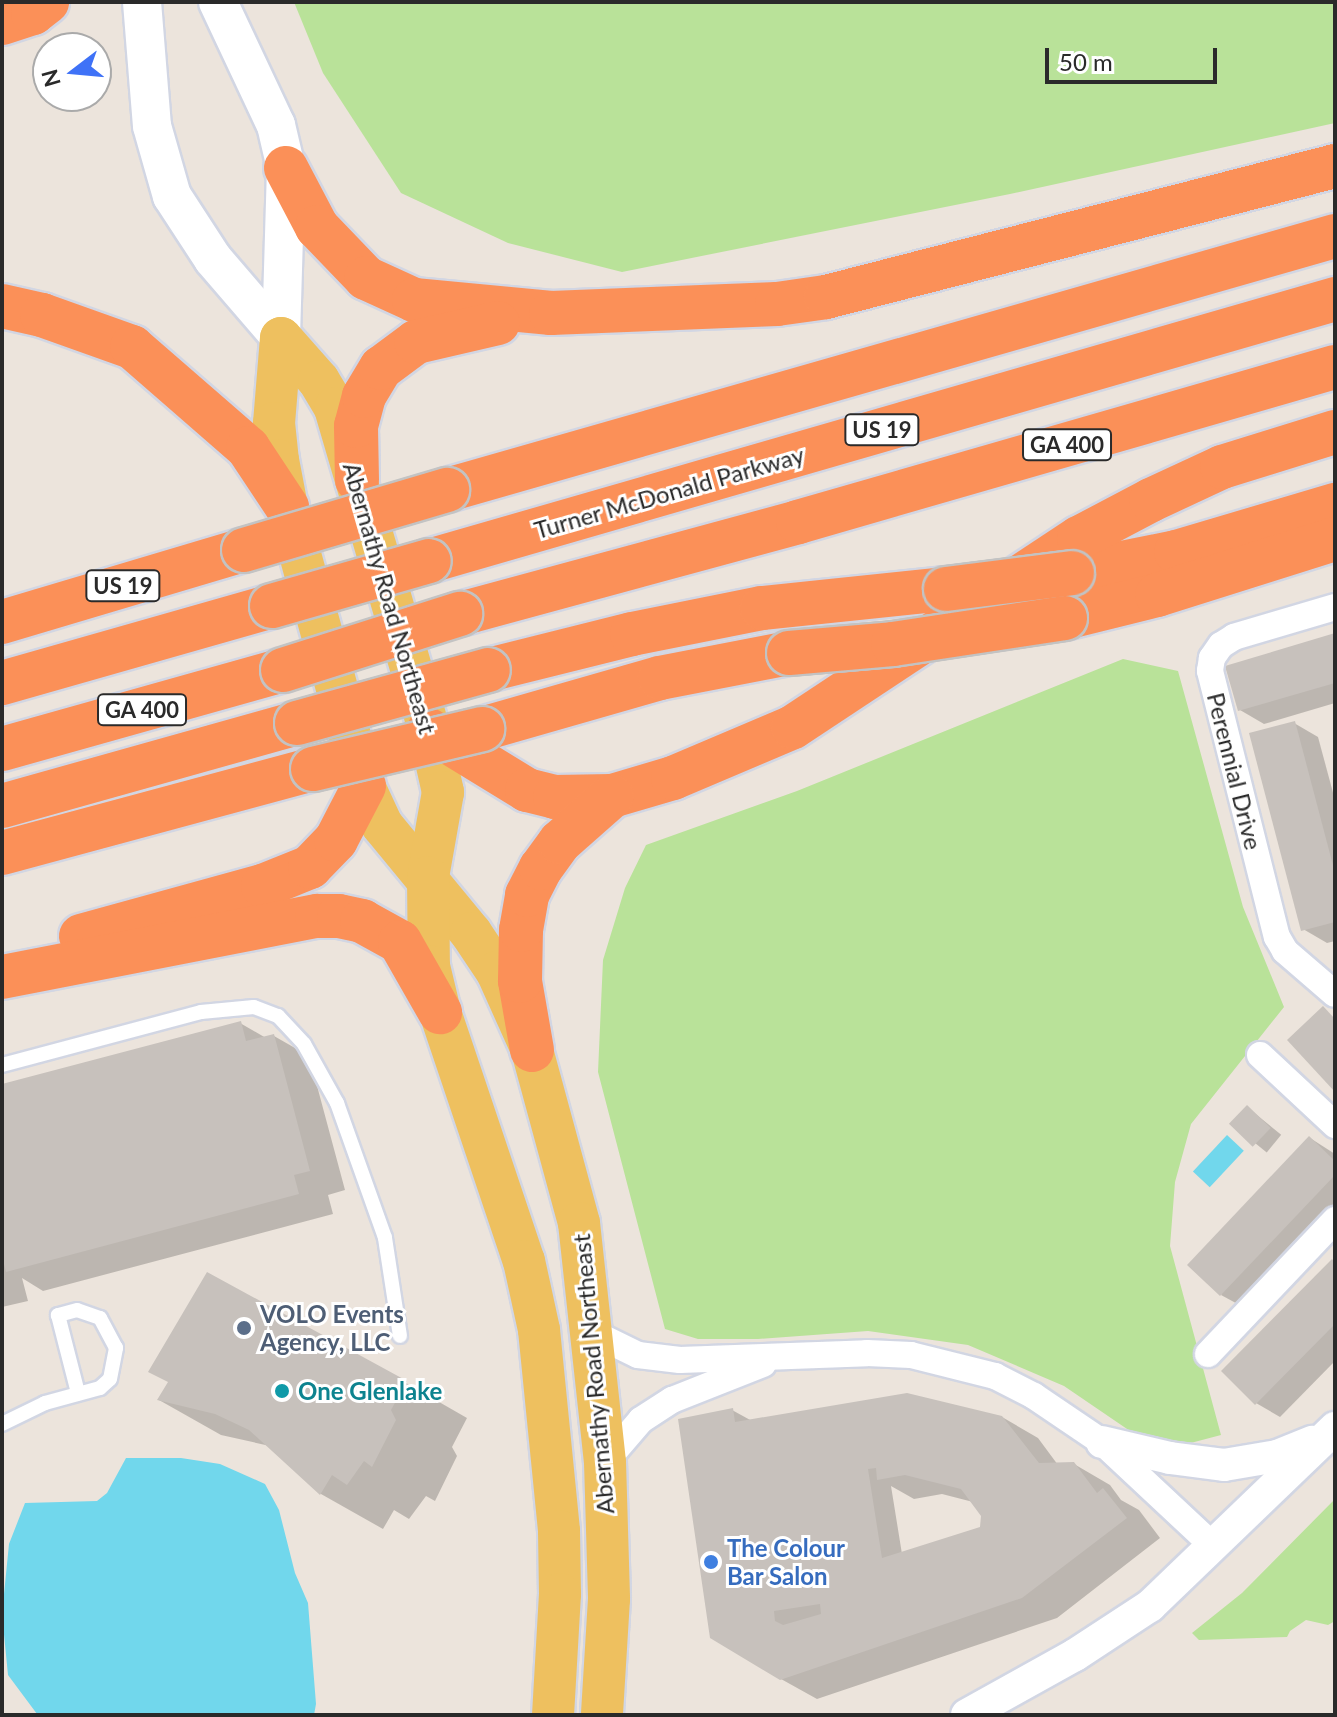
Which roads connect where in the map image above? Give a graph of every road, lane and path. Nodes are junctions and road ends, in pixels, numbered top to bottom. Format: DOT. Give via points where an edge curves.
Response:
graph roads {
  1 [pos="47,2"];
  2 [pos="142,2"];
  3 [pos="218,2"];
  4 [pos="2,23"];
  5 [pos="1335,166"];
  6 [pos="286,168"];
  7 [pos="1335,236"];
  8 [pos="1335,299"];
  9 [pos="2,306"];
  10 [pos="551,313"];
  11 [pos="281,338"];
  12 [pos="1335,367"];
  13 [pos="1335,432"];
  14 [pos="357,480"];
  15 [pos="1335,505"];
  16 [pos="287,507"];
  17 [pos="1335,539"];
  18 [pos="429,561"];
  19 [pos="1335,607"];
  20 [pos="2,622"];
  21 [pos="2,683"];
  22 [pos="429,730"];
  23 [pos="2,749"];
  24 [pos="364,786"];
  25 [pos="612,796"];
  26 [pos="2,806"];
  27 [pos="2,853"];
  28 [pos="428,877"];
  29 [pos="2,958"];
  30 [pos="2,977"];
  31 [pos="1335,994"];
  32 [pos="440,1012"];
  33 [pos="532,1050"];
  34 [pos="1260,1055"];
  35 [pos="2,1065"];
  36 [pos="1335,1125"];
  37 [pos="1335,1220"];
  38 [pos="593,1333"];
  39 [pos="400,1336"];
  40 [pos="1208,1354"];
  41 [pos="781,1357"];
  42 [pos="78,1393"];
  43 [pos="2,1424"];
  44 [pos="1332,1431"];
  45 [pos="1102,1442"];
  46 [pos="605,1462"];
  47 [pos="1213,1546"];
  48 [pos="986,1711"];
  49 [pos="553,1715"];
  50 [pos="602,1715"];
  1 -- 4 [label="highway" via="33,13"];
  2 -- 11 [label="main road, Abernathy Road Northeast" via="152,126 172,196 213,259"];
  3 -- 6 [label="main road, Abernathy Road Northeast" via="276,125"];
  5 -- 10 [label="highway" via="826,297 777,304"];
  6 -- 10 [label="highway" via="317,227 366,278 414,300"];
  6 -- 11 [label="main road, Abernathy Road Northeast"];
  7 -- 20 [label="highway, US 19, bridge"];
  8 -- 18 [label="highway, Turner McDonald Parkway / US 19"];
  9 -- 16 [label="highway" via="132,347 248,448"];
  10 -- 14 [label="highway" via="439,334 398,352 364,396 356,426"];
  11 -- 14 [label="main road, Abernathy Road Northeast" via="335,408"];
  11 -- 16 [label="main road, Abernathy Road Northeast" via="274,423"];
  12 -- 23 [label="highway, GA 400, bridge"];
  13 -- 25 [label="highway" via="1222,467 1151,500 1079,538 793,727 673,778"];
  14 -- 22 [label="main road, Abernathy Road Northeast"];
  15 -- 26 [label="highway, bridge" via="1176,552 1072,573 762,608 632,634"];
  16 -- 24 [label="main road, Abernathy Road Northeast"];
  17 -- 27 [label="highway, bridge" via="1065,618 893,644 789,653 660,678"];
  18 -- 21 [label="highway, Turner McDonald Parkway / GA 400, bridge"];
  19 -- 31 [label="street, Perennial Drive" via="1234,637 1221,645 1210,671 1277,937 1285,951"];
  22 -- 25 [label="highway" via="527,790 555,797"];
  22 -- 28 [label="main road, Abernathy Road Northeast" via="443,792"];
  24 -- 28 [label="main road, Abernathy Road Northeast" via="382,825"];
  24 -- 29 [label="highway" via="336,840 310,867 263,886"];
  25 -- 33 [label="highway" via="560,842 527,895 520,981"];
  28 -- 32 [label="main road, Abernathy Road Northeast" via="429,966"];
  28 -- 33 [label="main road, Abernathy Road Northeast" via="497,972"];
  30 -- 32 [label="highway" via="339,916 362,921 400,942"];
  32 -- 49 [label="main road, Abernathy Road Northeast" via="524,1261 539,1330 559,1531"];
  33 -- 38 [label="main road, Abernathy Road Northeast" via="579,1223"];
  34 -- 36 [label="street"];
  35 -- 39 [label="lane" via="201,1012 254,1007 278,1016 304,1044 337,1103 385,1238"];
  37 -- 40 [label="street"];
  38 -- 41 [label="street" via="638,1355 680,1360"];
  38 -- 46 [label="main road, Abernathy Road Northeast"];
  41 -- 45 [label="street" via="867,1353 953,1363 1034,1396"];
  41 -- 46 [label="street" via="672,1400 641,1420"];
  42 -- 42 [label="lane" via="100,1388 110,1379 116,1348 100,1318 77,1310 58,1315"];
  42 -- 43 [label="lane"];
  44 -- 45 [label="street" via="1277,1456 1224,1465"];
  44 -- 47 [label="street"];
  45 -- 47 [label="street"];
  46 -- 50 [label="main road, Abernathy Road Northeast" via="609,1599"];
  47 -- 48 [label="street" via="1150,1606"];
}
